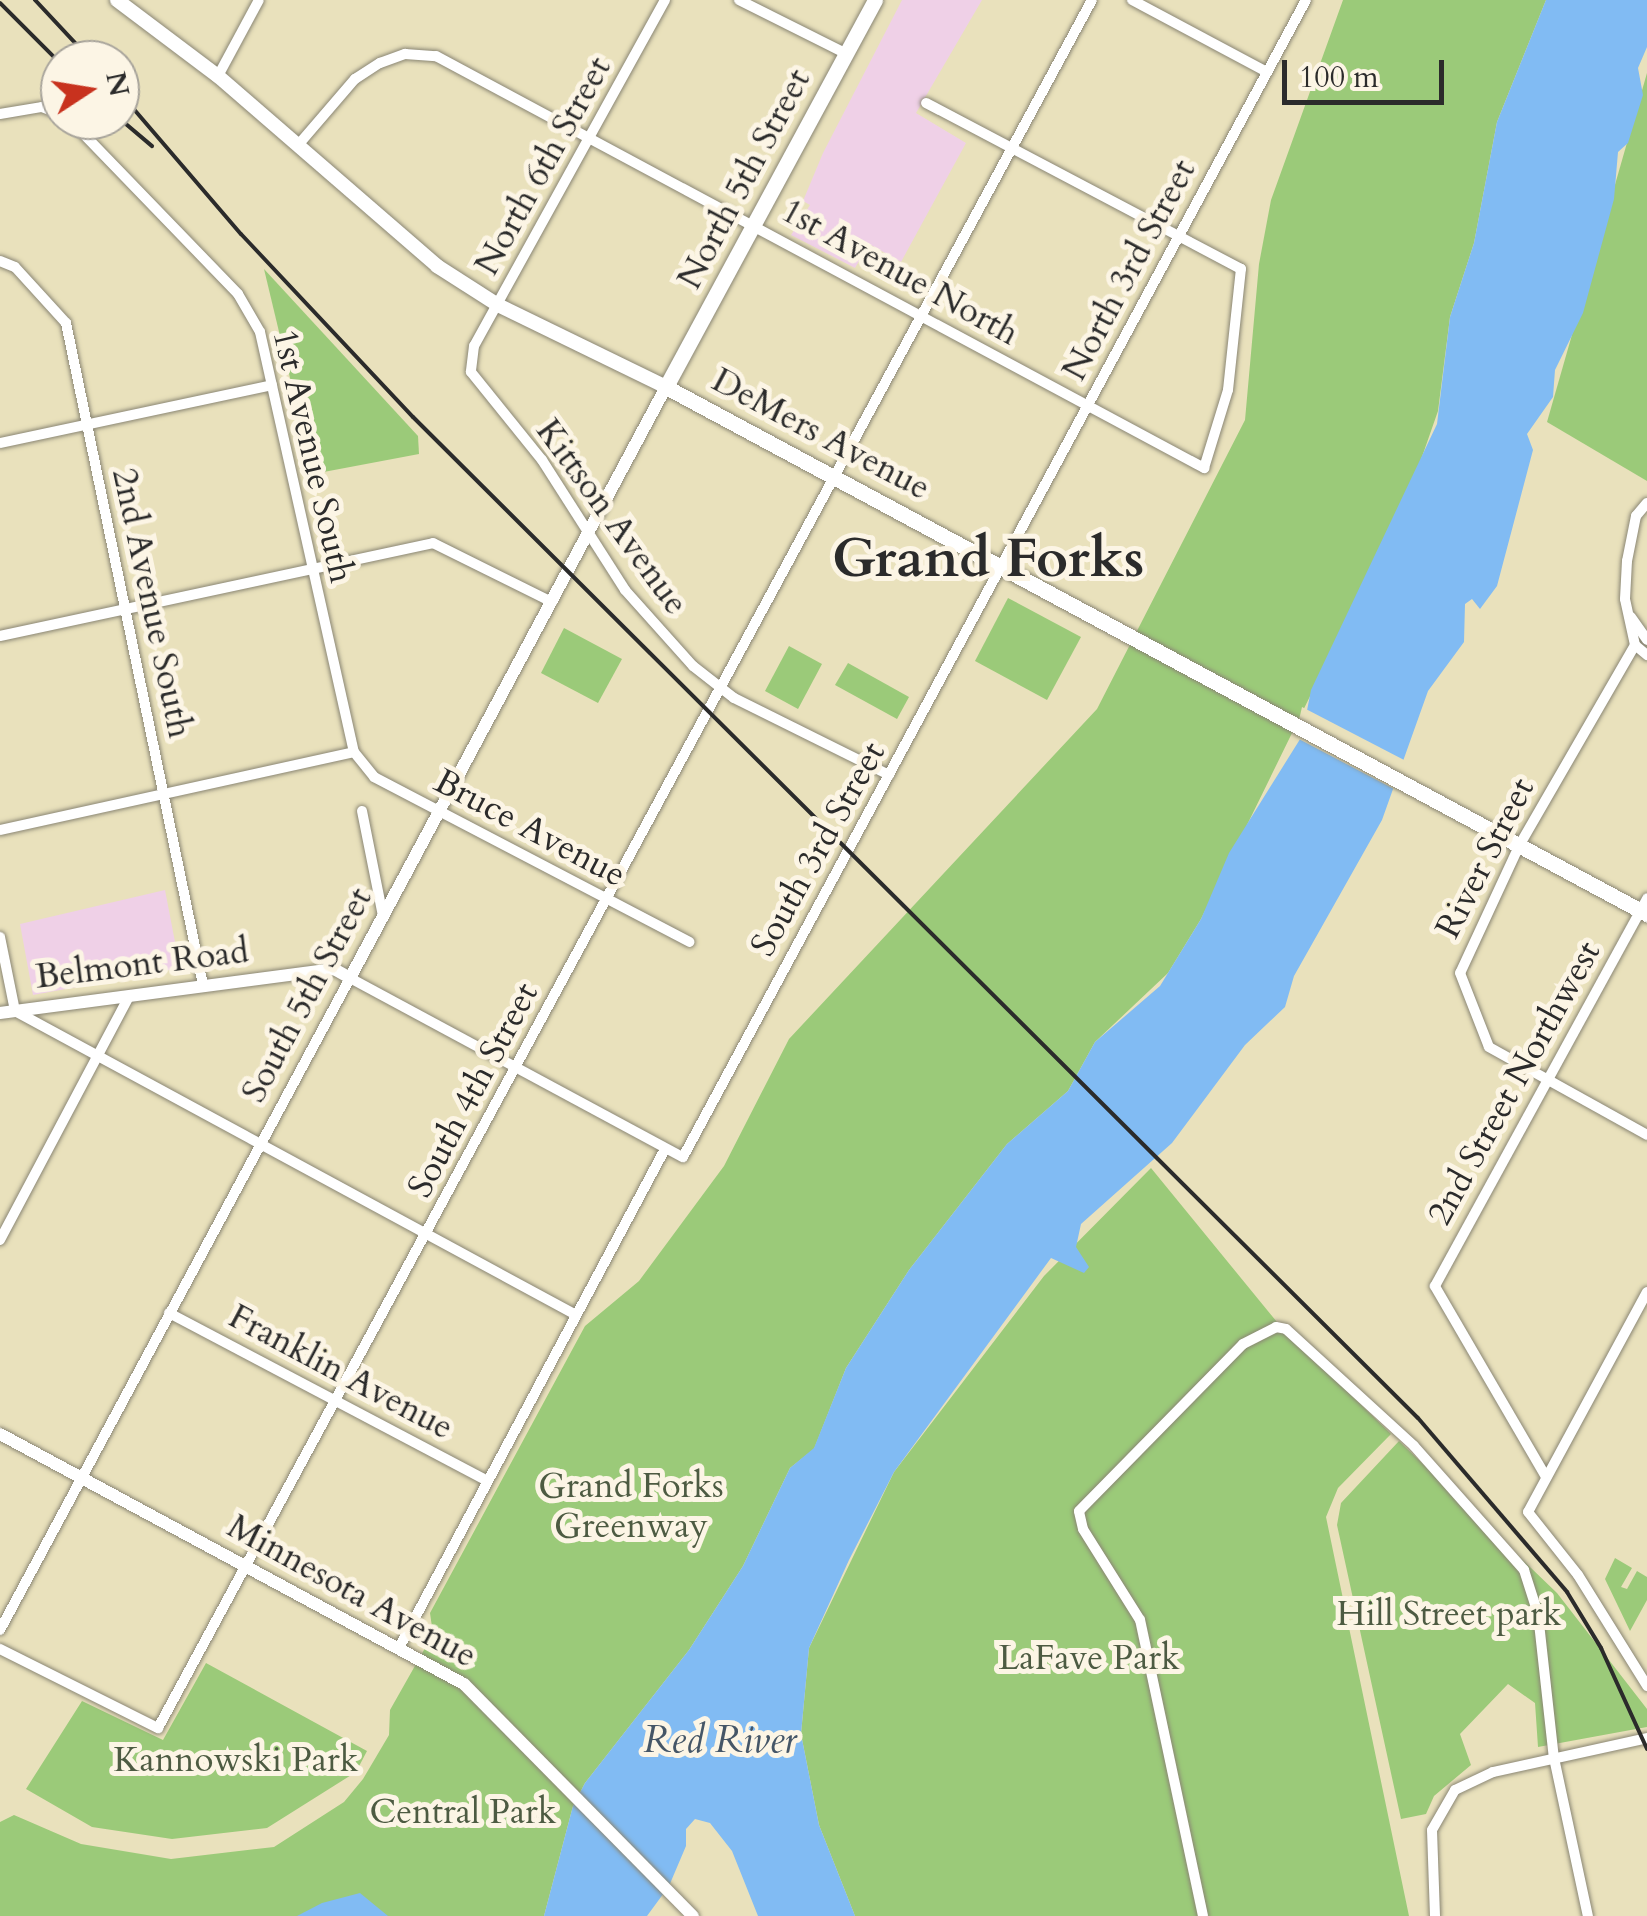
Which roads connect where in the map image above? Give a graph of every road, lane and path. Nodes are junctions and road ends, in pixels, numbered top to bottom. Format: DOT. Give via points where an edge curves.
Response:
graph roads {
  1 [pos="118,0"];
  2 [pos="259,0"];
  3 [pos="665,0"];
  4 [pos="739,0"];
  5 [pos="875,0"];
  6 [pos="1092,0"];
  7 [pos="1132,0"];
  8 [pos="1306,0"];
  9 [pos="845,53"];
  10 [pos="1267,72"];
  11 [pos="218,76"];
  12 [pos="926,103"];
  13 [pos="40,108"];
  14 [pos="0,114"];
  15 [pos="591,138"];
  16 [pos="89,140"];
  17 [pos="299,144"];
  18 [pos="1010,149"];
  19 [pos="754,224"];
  20 [pos="1178,238"];
  21 [pos="0,260"];
  22 [pos="498,305"];
  23 [pos="924,315"];
  24 [pos="272,385"];
  25 [pos="666,387"];
  26 [pos="1088,405"];
  27 [pos="86,425"];
  28 [pos="0,443"];
  29 [pos="834,477"];
  30 [pos="1647,502"];
  31 [pos="587,537"];
  32 [pos="1001,566"];
  33 [pos="312,569"];
  34 [pos="552,602"];
  35 [pos="125,611"];
  36 [pos="0,636"];
  37 [pos="1641,642"];
  38 [pos="1647,655"];
  39 [pos="721,689"];
  40 [pos="354,752"];
  41 [pos="889,776"];
  42 [pos="164,793"];
  43 [pos="362,812"];
  44 [pos="440,812"];
  45 [pos="0,830"];
  46 [pos="1520,844"];
  47 [pos="608,899"];
  48 [pos="1645,907"];
  49 [pos="383,916"];
  50 [pos="0,938"];
  51 [pos="689,942"];
  52 [pos="350,978"];
  53 [pos="203,985"];
  54 [pos="129,996"];
  55 [pos="7,1012"];
  56 [pos="99,1058"];
  57 [pos="516,1067"];
  58 [pos="1543,1080"];
  59 [pos="1647,1135"];
  60 [pos="260,1146"];
  61 [pos="665,1149"];
  62 [pos="427,1233"];
  63 [pos="0,1240"];
  64 [pos="1647,1292"];
  65 [pos="169,1313"];
  66 [pos="576,1315"];
  67 [pos="336,1399"];
  68 [pos="0,1434"];
  69 [pos="1546,1476"];
  70 [pos="82,1478"];
  71 [pos="486,1481"];
  72 [pos="247,1567"];
  73 [pos="0,1630"];
  74 [pos="400,1646"];
  75 [pos="0,1649"];
  76 [pos="1647,1686"];
  77 [pos="1647,1738"];
  78 [pos="1554,1758"];
  79 [pos="694,1916"];
  80 [pos="1203,1916"];
  81 [pos="1435,1916"];
  82 [pos="1588,1916"];
  1 -- 11 [label="main road, DeMers Avenue"];
  2 -- 11 [label="street"];
  3 -- 15 [label="street, North 6th Street"];
  4 -- 9 [label="street"];
  5 -- 9 [label="main road, North 5th Street"];
  6 -- 18 [label="street, South 4th Street"];
  7 -- 10 [label="street"];
  8 -- 10 [label="street, North 3rd Street"];
  9 -- 19 [label="main road, North 5th Street"];
  10 -- 20 [label="street, North 3rd Street"];
  11 -- 17 [label="main road, DeMers Avenue"];
  12 -- 18 [label="street"];
  13 -- 14 [label="street"];
  15 -- 17 [label="street, 1st Avenue North" via="436,56 405,54 355,79"];
  15 -- 19 [label="street, 1st Avenue North"];
  15 -- 22 [label="street, North 6th Street"];
  16 -- 24 [label="street, 1st Avenue South" via="238,294 260,332"];
  17 -- 22 [label="main road, DeMers Avenue" via="437,266"];
  18 -- 20 [label="street"];
  18 -- 23 [label="street, South 4th Street"];
  19 -- 23 [label="street, 1st Avenue North"];
  19 -- 25 [label="main road, North 5th Street"];
  20 -- 26 [label="street, North 3rd Street"];
  20 -- 26 [label="street, 1st Avenue North" via="1241,269 1228,390 1204,468"];
  21 -- 27 [label="street, 2nd Avenue South" via="66,323"];
  22 -- 25 [label="main road, DeMers Avenue"];
  22 -- 31 [label="street, Kittson Avenue" via="474,346 471,372 542,460"];
  23 -- 26 [label="street, 1st Avenue North"];
  23 -- 29 [label="street, South 4th Street"];
  24 -- 27 [label="street"];
  24 -- 33 [label="street, 1st Avenue South"];
  25 -- 29 [label="main road, DeMers Avenue"];
  25 -- 31 [label="street, South 5th Street"];
  26 -- 32 [label="street, North 3rd Street"];
  27 -- 28 [label="street"];
  27 -- 35 [label="street, 2nd Avenue South"];
  29 -- 32 [label="main road, DeMers Avenue"];
  29 -- 39 [label="street, South 4th Street"];
  30 -- 37 [label="street" via="1630,539 1627,612"];
  31 -- 34 [label="street, South 5th Street"];
  31 -- 39 [label="street, Kittson Avenue" via="653,624"];
  32 -- 41 [label="street, South 3rd Street"];
  32 -- 46 [label="main road, DeMers Avenue"];
  33 -- 34 [label="street" via="433,543"];
  33 -- 35 [label="street"];
  33 -- 40 [label="street, 1st Avenue South"];
  34 -- 44 [label="street, South 5th Street"];
  35 -- 36 [label="street"];
  35 -- 42 [label="street, 2nd Avenue South"];
  37 -- 38 [label="street"];
  37 -- 46 [label="street, River Street"];
  39 -- 41 [label="street, Kittson Avenue"];
  39 -- 47 [label="street, South 4th Street"];
  40 -- 42 [label="street"];
  40 -- 44 [label="street, Bruce Avenue" via="374,778"];
  41 -- 61 [label="street, South 3rd Street" via="683,1157"];
  42 -- 45 [label="street"];
  42 -- 53 [label="street, 2nd Avenue South"];
  43 -- 49 [label="street"];
  44 -- 47 [label="street, Bruce Avenue"];
  44 -- 49 [label="street, South 5th Street"];
  46 -- 48 [label="main road, DeMers Avenue"];
  46 -- 58 [label="street, River Street" via="1466,952 1460,983 1483,1041"];
  47 -- 51 [label="street, Bruce Avenue"];
  47 -- 57 [label="street, South 4th Street"];
  48 -- 58 [label="street, 2nd Street Northwest"];
  49 -- 52 [label="street, South 5th Street"];
  50 -- 55 [label="street"];
  52 -- 53 [label="street, Belmont Road" via="334,969"];
  52 -- 57 [label="street"];
  52 -- 60 [label="street, South 5th Street"];
  53 -- 54 [label="street, Belmont Road"];
  54 -- 55 [label="street, Belmont Road"];
  54 -- 56 [label="street"];
  55 -- 56 [label="street"];
  56 -- 60 [label="street"];
  56 -- 63 [label="street"];
  57 -- 61 [label="street"];
  57 -- 62 [label="street, South 4th Street"];
  58 -- 59 [label="street, River Street"];
  58 -- 69 [label="street, 2nd Street Northwest" via="1436,1295"];
  60 -- 62 [label="street"];
  60 -- 65 [label="street, South 5th Street"];
  61 -- 66 [label="street"];
  62 -- 66 [label="street"];
  62 -- 67 [label="street, South 4th Street"];
  64 -- 69 [label="street"];
  65 -- 67 [label="street, Franklin Avenue"];
  65 -- 70 [label="street, South 5th Street"];
  66 -- 71 [label="street"];
  67 -- 71 [label="street, Franklin Avenue"];
  67 -- 72 [label="street, South 4th Street"];
  68 -- 70 [label="street, Minnesota Avenue"];
  69 -- 76 [label="street" via="1528,1512 1578,1575"];
  70 -- 72 [label="street, Minnesota Avenue"];
  70 -- 73 [label="street, South 5th Street"];
  71 -- 74 [label="street"];
  72 -- 74 [label="street, Minnesota Avenue"];
  72 -- 75 [label="street, South 4th Street" via="158,1728"];
  74 -- 79 [label="street, Minnesota Avenue" via="464,1684"];
  77 -- 78 [label="street"];
  78 -- 80 [label="street" via="1538,1614 1524,1570 1414,1446 1286,1329 1266,1328 1085,1499 1079,1518 1140,1620"];
  78 -- 81 [label="street" via="1477,1777 1445,1802 1431,1842"];
  78 -- 82 [label="street"];
}
